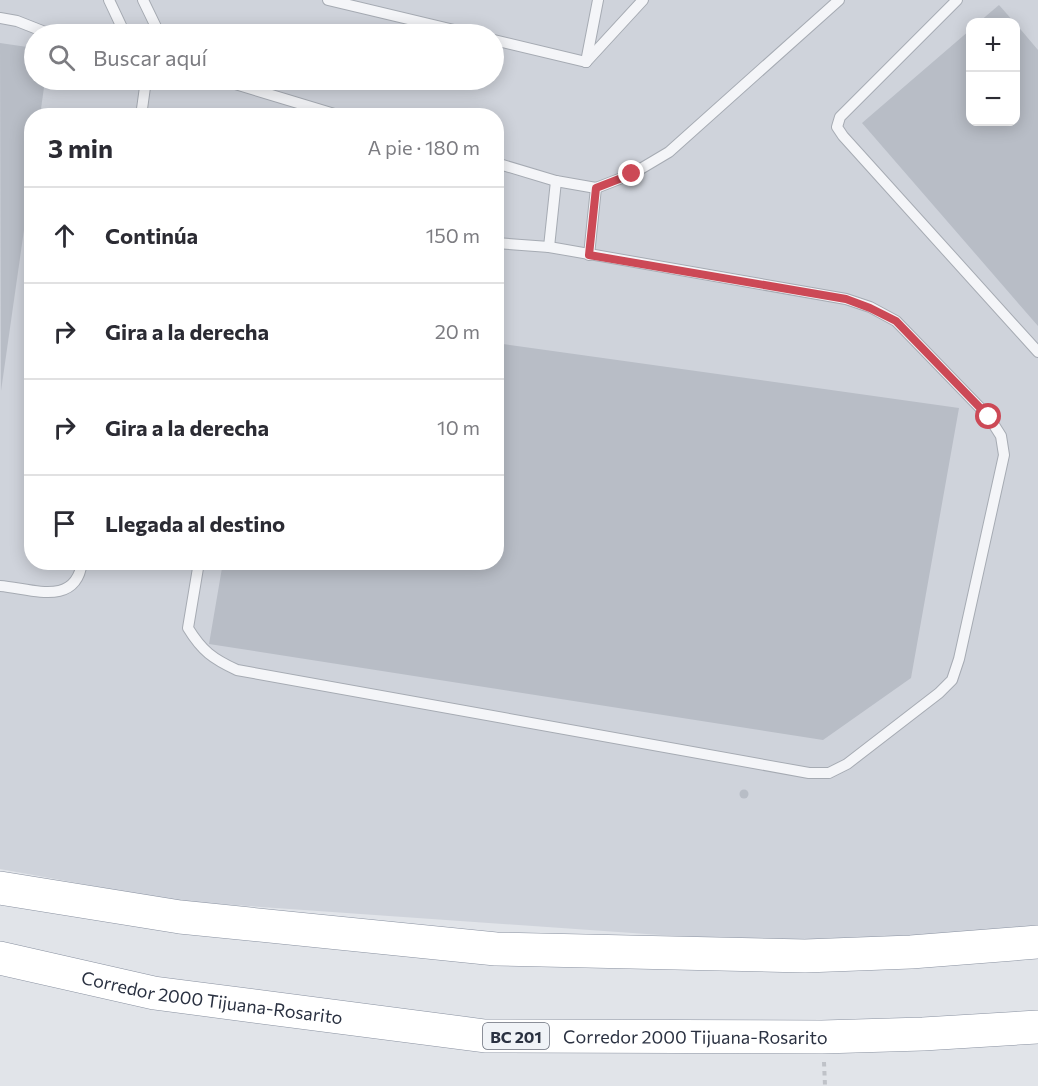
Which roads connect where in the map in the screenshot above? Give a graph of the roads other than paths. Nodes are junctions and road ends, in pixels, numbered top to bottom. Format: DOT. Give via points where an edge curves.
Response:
graph roads {
  1 [pos="109,0"];
  2 [pos="143,0"];
  3 [pos="328,0"];
  4 [pos="598,0"];
  5 [pos="643,0"];
  6 [pos="839,0"];
  7 [pos="957,0"];
  8 [pos="0,18"];
  9 [pos="25,24"];
  10 [pos="120,24"];
  11 [pos="157,24"];
  12 [pos="429,24"];
  13 [pos="504,42"];
  14 [pos="586,62"];
  15 [pos="145,90"];
  16 [pos="255,90"];
  17 [pos="142,108"];
  18 [pos="315,108"];
  19 [pos="504,165"];
  20 [pos="556,181"];
  21 [pos="596,188"];
  22 [pos="504,244"];
  23 [pos="549,247"];
  24 [pos="589,255"];
  25 [pos="1038,352"];
  26 [pos="81,570"];
  27 [pos="198,570"];
  28 [pos="0,586"];
  29 [pos="0,888"];
  30 [pos="1038,942"];
  31 [pos="0,958"];
  32 [pos="1038,1027"];
  1 -- 10 [label="lane"];
  2 -- 11 [label="lane"];
  3 -- 12 [label="lane"];
  4 -- 14 [label="lane"];
  5 -- 14 [label="lane"];
  6 -- 21 [label="lane" via="669,153"];
  7 -- 25 [label="lane" via="840,117 837,127"];
  8 -- 9 [label="lane"];
  13 -- 14 [label="lane"];
  15 -- 17 [label="lane"];
  16 -- 18 [label="lane"];
  19 -- 20 [label="lane"];
  20 -- 21 [label="lane"];
  20 -- 23 [label="lane"];
  21 -- 24 [label="lane"];
  22 -- 23 [label="lane"];
  23 -- 24 [label="lane"];
  24 -- 27 [label="lane" via="846,299 870,308 896,321 989,417 1001,436 1004,455 959,659 952,680 939,693 847,764 829,773 809,773 237,670 200,647 188,628"];
  26 -- 28 [label="lane" via="73,584 61,592"];
  29 -- 30 [label="highway" via="180,917 496,949 805,956"];
  31 -- 32 [label="highway, Corredor 2000 Tijuana-Rosarito / BC 201" via="154,993 484,1036 822,1037"];
}
